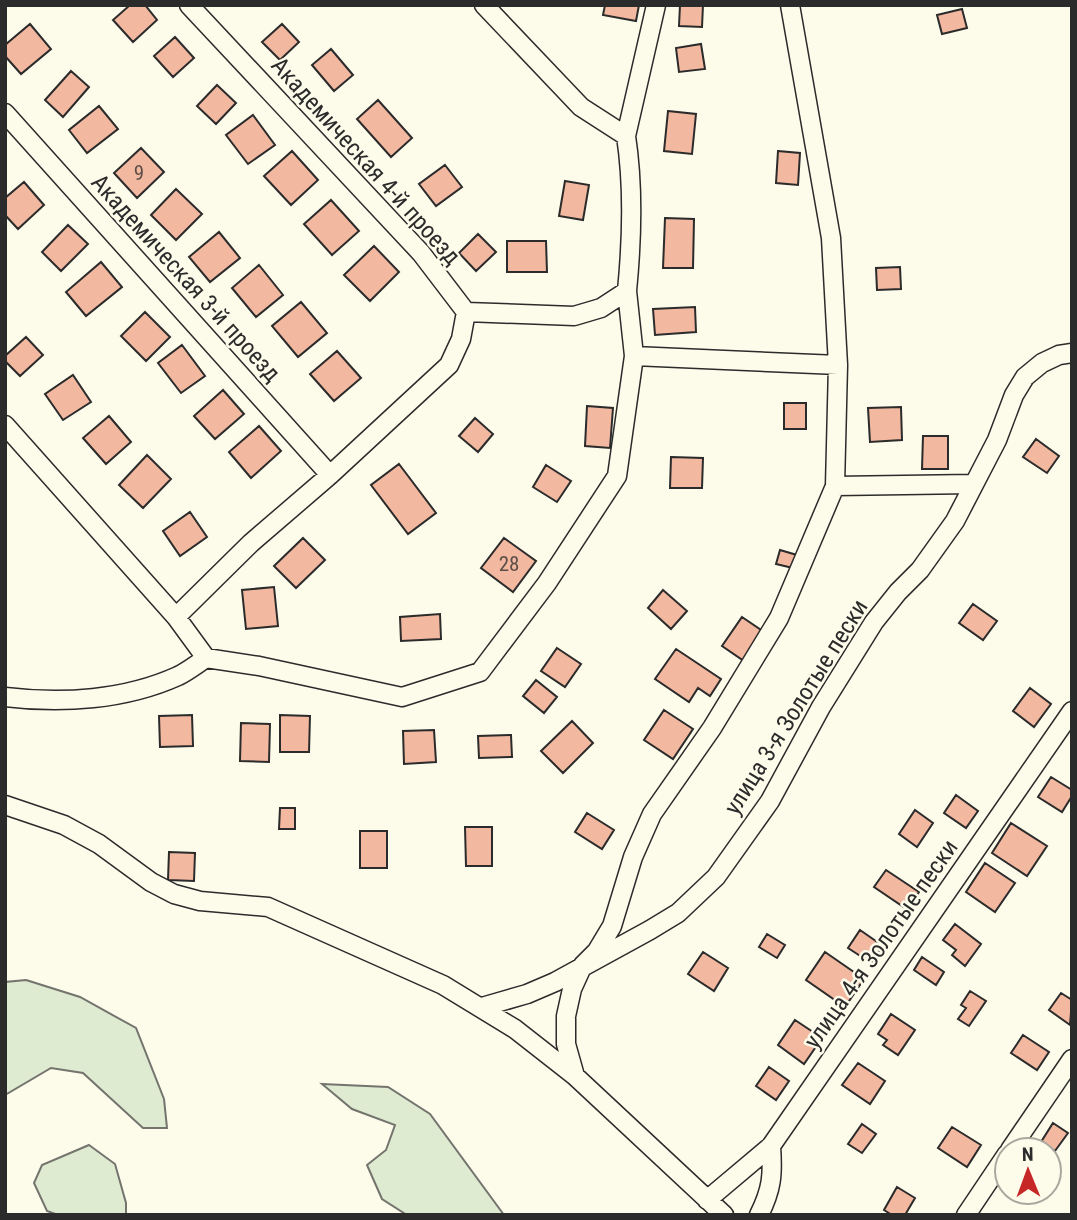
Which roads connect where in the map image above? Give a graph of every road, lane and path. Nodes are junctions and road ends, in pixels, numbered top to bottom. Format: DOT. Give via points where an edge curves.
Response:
graph roads {
  1 [pos="189,5"];
  2 [pos="484,5"];
  3 [pos="656,5"];
  4 [pos="790,5"];
  5 [pos="5,113"];
  6 [pos="626,136"];
  7 [pos="627,292"];
  8 [pos="466,312"];
  9 [pos="1072,353"];
  10 [pos="634,356"];
  11 [pos="838,365"];
  12 [pos="5,425"];
  13 [pos="330,475"];
  14 [pos="973,484"];
  15 [pos="835,486"];
  16 [pos="176,617"];
  17 [pos="206,658"];
  18 [pos="5,697"];
  19 [pos="1072,712"];
  20 [pos="5,805"];
  21 [pos="583,965"];
  22 [pos="482,1007"];
  23 [pos="1072,1059"];
  24 [pos="575,1076"];
  25 [pos="1019,1136"];
  26 [pos="771,1146"];
  27 [pos="993,1174"];
  28 [pos="707,1200"];
  29 [pos="724,1215"];
  30 [pos="760,1215"];
  31 [pos="966,1215"];
  1 -- 8 [label="street, Академическая 4-й проезд" via="421,253"];
  2 -- 6 [label="street" via="581,107"];
  3 -- 6 [label="street"];
  4 -- 11 [label="street" via="831,238"];
  5 -- 13 [label="street, Академическая 3-й проезд"];
  6 -- 7 [label="street" via="632,241"];
  7 -- 8 [label="street" via="601,308 574,316"];
  7 -- 10 [label="street"];
  8 -- 13 [label="street" via="449,365"];
  9 -- 14 [label="street, улица 3-я Золотые пески" via="1042,363 1025,377"];
  10 -- 11 [label="street"];
  10 -- 17 [label="street" via="617,475 547,583 480,672 402,697"];
  11 -- 15 [label="street"];
  12 -- 16 [label="street"];
  13 -- 16 [label="street" via="251,543"];
  14 -- 15 [label="street"];
  14 -- 21 [label="street, улица 3-я Золотые пески" via="934,551 874,622 821,707 778,789 716,877 678,913"];
  15 -- 21 [label="street" via="779,618 712,728 652,814 633,856 612,926"];
  16 -- 17 [label="street"];
  17 -- 18 [label="street" via="178,676 134,691 40,701"];
  19 -- 26 [label="street, улица 4-я Золотые пески"];
  20 -- 22 [label="street" via="64,825 174,894 268,907"];
  21 -- 22 [label="street, улица 3-я Золотые пески" via="527,994"];
  21 -- 24 [label="street" via="566,1016 566,1044"];
  22 -- 24 [label="street"];
  23 -- 25 [label="street"];
  24 -- 28 [label="street"];
  26 -- 28 [label="street, улица 4-я Золотые пески"];
  26 -- 30 [label="street" via="773,1178"];
  27 -- 31 [label="street"];
  28 -- 29 [label="street"];
}
